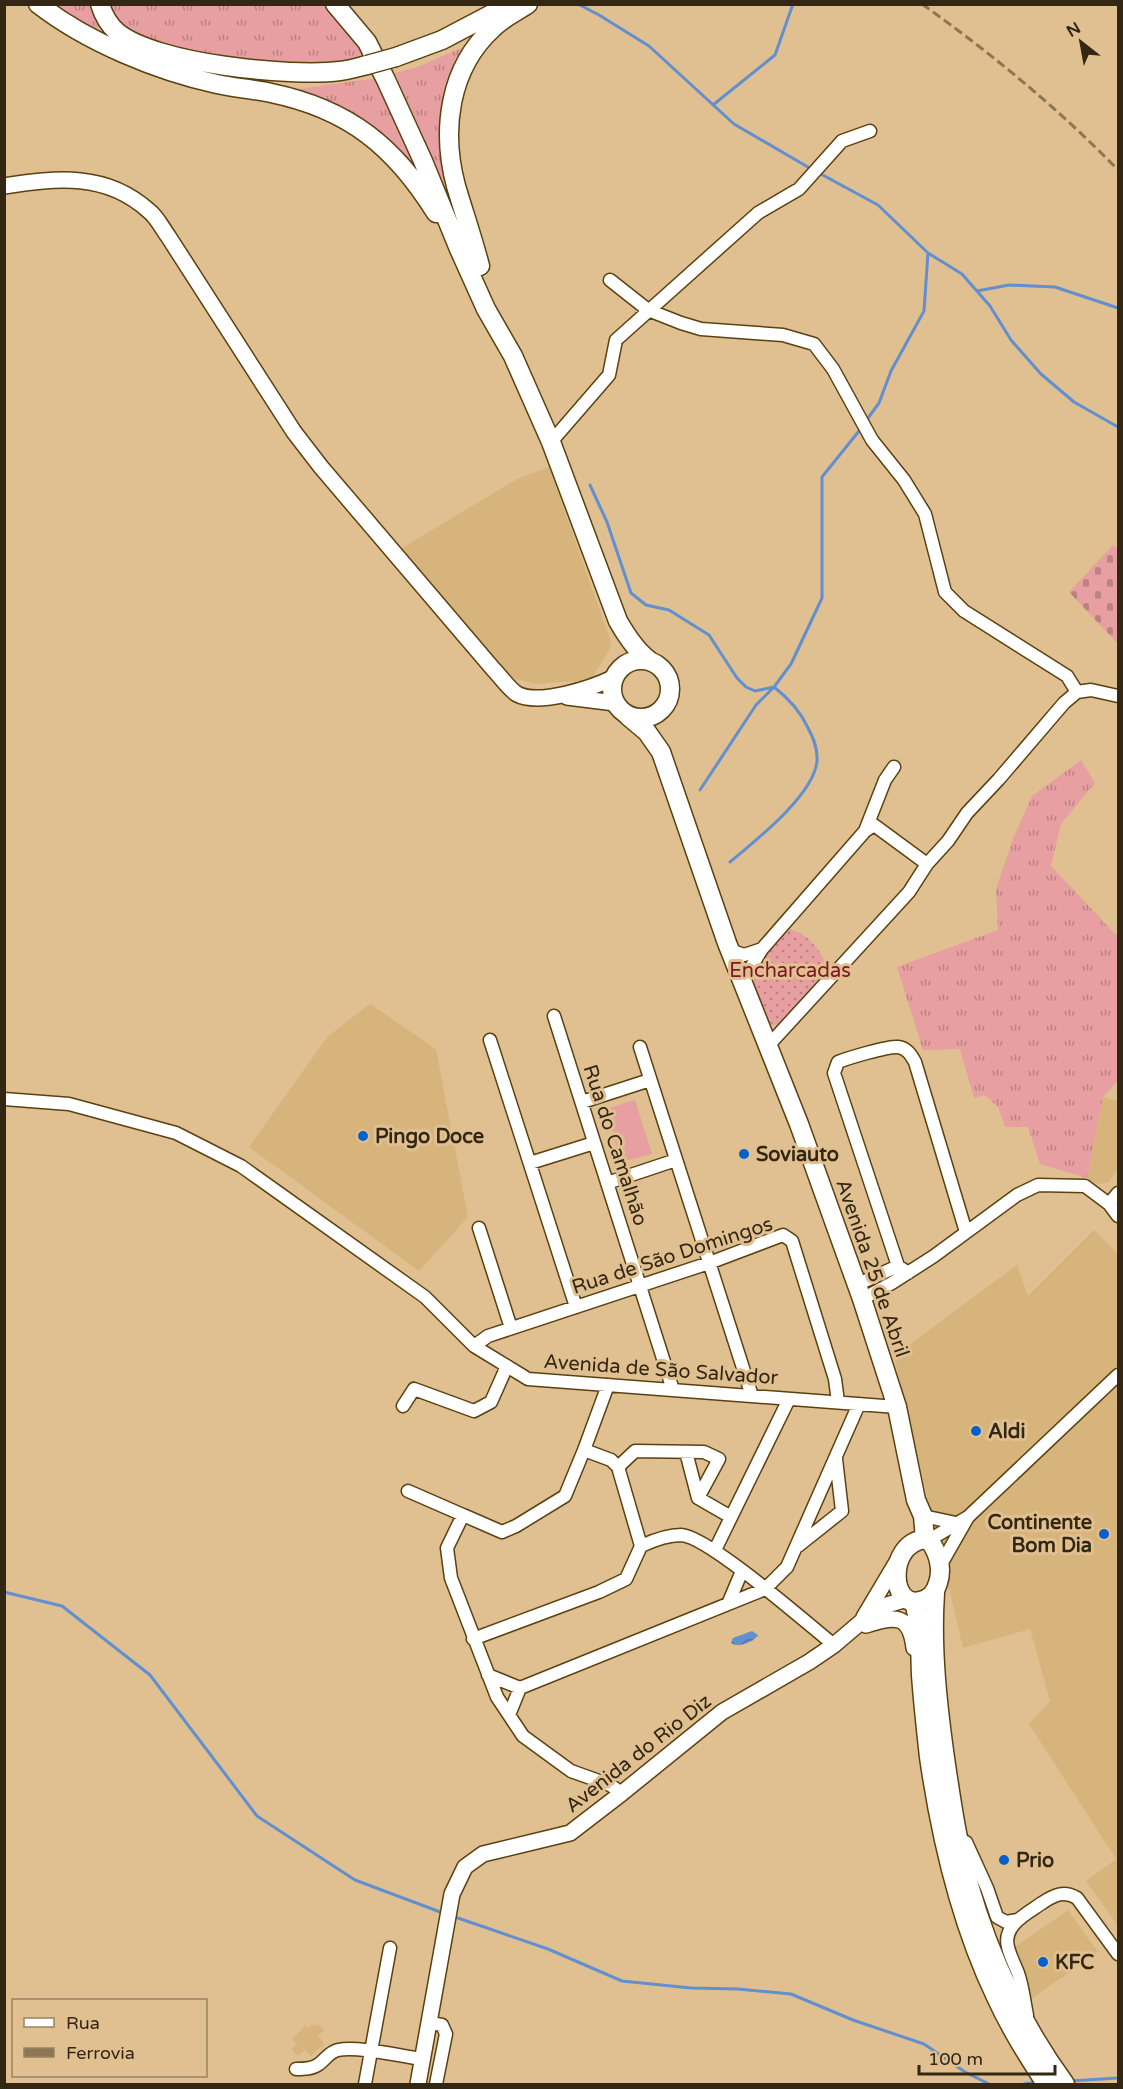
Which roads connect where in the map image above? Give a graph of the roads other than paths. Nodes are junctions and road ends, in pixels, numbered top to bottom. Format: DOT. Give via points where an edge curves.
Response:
graph roads {
  1 [pos="38,4"];
  2 [pos="100,4"];
  3 [pos="335,4"];
  4 [pos="346,4"];
  5 [pos="510,4"];
  6 [pos="528,4"];
  7 [pos="870,131"];
  8 [pos="4,186"];
  9 [pos="459,249"];
  10 [pos="480,266"];
  11 [pos="610,280"];
  12 [pos="648,310"];
  13 [pos="513,356"];
  14 [pos="551,442"];
  15 [pos="618,621"];
  16 [pos="650,661"];
  17 [pos="616,673"];
  18 [pos="1077,692"];
  19 [pos="559,696"];
  20 [pos="1119,696"];
  21 [pos="615,703"];
  22 [pos="662,709"];
  23 [pos="628,716"];
  24 [pos="661,752"];
  25 [pos="894,767"];
  26 [pos="865,831"];
  27 [pos="927,864"];
  28 [pos="762,949"];
  29 [pos="729,950"];
  30 [pos="742,982"];
  31 [pos="554,1016"];
  32 [pos="490,1040"];
  33 [pos="640,1047"];
  34 [pos="767,1047"];
  35 [pos="651,1080"];
  36 [pos="4,1099"];
  37 [pos="582,1102"];
  38 [pos="594,1143"];
  39 [pos="676,1160"];
  40 [pos="530,1163"];
  41 [pos="607,1183"];
  42 [pos="1119,1193"];
  43 [pos="1109,1204"];
  44 [pos="1119,1216"];
  45 [pos="479,1228"];
  46 [pos="966,1232"];
  47 [pos="709,1263"];
  48 [pos="903,1270"];
  49 [pos="640,1286"];
  50 [pos="859,1292"];
  51 [pos="576,1307"];
  52 [pos="511,1328"];
  53 [pos="474,1346"];
  54 [pos="507,1366"];
  55 [pos="1119,1375"];
  56 [pos="608,1385"];
  57 [pos="674,1390"];
  58 [pos="1119,1391"];
  59 [pos="1098,1394"];
  60 [pos="752,1396"];
  61 [pos="789,1398"];
  62 [pos="838,1402"];
  63 [pos="859,1404"];
  64 [pos="403,1406"];
  65 [pos="897,1407"];
  66 [pos="584,1450"];
  67 [pos="686,1452"];
  68 [pos="836,1457"];
  69 [pos="618,1467"];
  70 [pos="408,1491"];
  71 [pos="698,1498"];
  72 [pos="919,1508"];
  73 [pos="464,1515"];
  74 [pos="731,1517"];
  75 [pos="968,1517"];
  76 [pos="956,1523"];
  77 [pos="927,1539"];
  78 [pos="641,1546"];
  79 [pos="795,1549"];
  80 [pos="715,1550"];
  81 [pos="903,1553"];
  82 [pos="940,1566"];
  83 [pos="742,1571"];
  84 [pos="765,1589"];
  85 [pos="935,1593"];
  86 [pos="911,1601"];
  87 [pos="728,1604"];
  88 [pos="856,1626"];
  89 [pos="473,1639"];
  90 [pos="834,1645"];
  91 [pos="921,1662"];
  92 [pos="488,1675"];
  93 [pos="520,1688"];
  94 [pos="509,1715"];
  95 [pos="622,1793"];
  96 [pos="955,1822"];
  97 [pos="1018,1920"];
  98 [pos="390,1948"];
  99 [pos="1119,1954"];
  100 [pos="430,2023"];
  101 [pos="1029,2027"];
  102 [pos="371,2052"];
  103 [pos="422,2059"];
  104 [pos="1041,2061"];
  105 [pos="296,2069"];
  106 [pos="365,2085"];
  107 [pos="418,2085"];
  108 [pos="436,2085"];
  109 [pos="1046,2085"];
  110 [pos="1065,2085"];
  1 -- 9 [label="highway" via="109,46 163,69 216,84 273,93 347,120 380,142 401,163"];
  2 -- 5 [label="highway, bridge" via="116,31 170,56 305,72 340,71 396,57 442,40"];
  3 -- 9 [label="highway" via="367,42"];
  4 -- 10 [label="highway" via="384,57"];
  6 -- 10 [label="highway" via="495,26 470,55 448,116 456,184"];
  7 -- 12 [label="street" via="842,141 799,189 758,213"];
  8 -- 19 [label="main road" via="84,180 108,186 150,211 294,432 321,467 518,694"];
  9 -- 13 [label="highway"];
  10 -- 13 [label="highway" via="506,328"];
  11 -- 12 [label="street"];
  12 -- 14 [label="street" via="616,340 609,375"];
  12 -- 18 [label="street" via="701,329 783,335 814,344 833,369 872,440 925,514 945,592 964,611 1067,676"];
  13 -- 14 [label="highway"];
  14 -- 15 [label="highway"];
  15 -- 16 [label="highway, Avenida 25 de Abril"];
  15 -- 17 [label="highway" via="621,657"];
  16 -- 17 [label="highway" via="633,660"];
  16 -- 22 [label="highway, Avenida 25 de Abril" via="664,670 670,686"];
  17 -- 19 [label="main road" via="592,687"];
  17 -- 21 [label="highway" via="611,686"];
  18 -- 20 [label="street" via="1091,690"];
  18 -- 27 [label="street" via="967,813"];
  19 -- 21 [label="main road"];
  21 -- 23 [label="highway, Avenida 25 de Abril"];
  22 -- 23 [label="highway" via="646,718"];
  22 -- 24 [label="highway, Avenida 25 de Abril" via="658,725"];
  23 -- 24 [label="highway, Avenida 25 de Abril" via="647,732"];
  24 -- 29 [label="highway, Avenida 25 de Abril"];
  25 -- 26 [label="street"];
  26 -- 27 [label="street" via="874,825"];
  26 -- 28 [label="street"];
  27 -- 34 [label="street" via="909,892"];
  28 -- 29 [label="street" via="744,954"];
  28 -- 30 [label="street"];
  29 -- 30 [label="highway, Avenida 25 de Abril"];
  30 -- 34 [label="highway, Avenida 25 de Abril"];
  31 -- 37 [label="street, Rua do Camalhão"];
  32 -- 40 [label="street"];
  33 -- 35 [label="street"];
  34 -- 50 [label="highway, Avenida 25 de Abril"];
  35 -- 37 [label="street"];
  35 -- 39 [label="street"];
  36 -- 53 [label="street, Avenida de São Salvador" via="69,1104 176,1133 241,1166 425,1297"];
  37 -- 38 [label="street, Rua do Camalhão"];
  38 -- 40 [label="street"];
  38 -- 41 [label="street, Rua do Camalhão"];
  39 -- 41 [label="street"];
  39 -- 47 [label="street"];
  40 -- 51 [label="street"];
  41 -- 49 [label="street, Rua do Camalhão"];
  42 -- 43 [label="street"];
  43 -- 44 [label="street"];
  43 -- 46 [label="street" via="1084,1186 1038,1185 1017,1195"];
  45 -- 52 [label="street"];
  46 -- 48 [label="street"];
  46 -- 48 [label="street" via="915,1062 908,1051 898,1047 838,1062 834,1073"];
  47 -- 49 [label="street, Rua de São Domingos"];
  47 -- 60 [label="street"];
  47 -- 62 [label="street, Rua de São Domingos" via="783,1235 792,1241 836,1379"];
  48 -- 50 [label="street"];
  49 -- 51 [label="street, Rua de São Domingos"];
  49 -- 57 [label="street, Rua do Camalhão"];
  50 -- 65 [label="highway, Avenida 25 de Abril"];
  51 -- 52 [label="street, Rua de São Domingos"];
  52 -- 53 [label="street, Rua de São Domingos"];
  53 -- 54 [label="street, Avenida de São Salvador"];
  54 -- 56 [label="street, Avenida de São Salvador" via="528,1378"];
  54 -- 64 [label="street" via="491,1402 474,1411 414,1389"];
  55 -- 59 [label="street"];
  56 -- 57 [label="street, Avenida de São Salvador"];
  56 -- 66 [label="street"];
  57 -- 60 [label="street, Avenida de São Salvador"];
  58 -- 59 [label="street"];
  59 -- 75 [label="street"];
  60 -- 61 [label="street, Avenida de São Salvador"];
  61 -- 62 [label="street, Avenida de São Salvador"];
  61 -- 74 [label="street"];
  62 -- 63 [label="street, Avenida de São Salvador"];
  63 -- 65 [label="street, Avenida de São Salvador"];
  63 -- 68 [label="street"];
  65 -- 72 [label="highway, Avenida 25 de Abril"];
  66 -- 69 [label="street" via="611,1460"];
  66 -- 73 [label="street" via="565,1496 516,1526 502,1532"];
  67 -- 69 [label="street" via="635,1451"];
  67 -- 71 [label="street"];
  67 -- 71 [label="street" via="704,1452 719,1459"];
  68 -- 79 [label="street"];
  68 -- 79 [label="street" via="842,1510"];
  69 -- 78 [label="street"];
  70 -- 73 [label="street"];
  71 -- 74 [label="street"];
  72 -- 76 [label="street"];
  72 -- 77 [label="highway, Avenida 25 de Abril"];
  72 -- 81 [label="highway, Avenida 25 de Abril"];
  73 -- 89 [label="street" via="447,1548 451,1578"];
  74 -- 80 [label="street"];
  75 -- 76 [label="street"];
  75 -- 82 [label="street"];
  76 -- 77 [label="street"];
  77 -- 81 [label="highway" via="919,1540"];
  77 -- 82 [label="highway" via="936,1550"];
  78 -- 80 [label="street" via="684,1535"];
  78 -- 89 [label="street" via="626,1579"];
  79 -- 84 [label="street" via="787,1567"];
  80 -- 83 [label="street"];
  81 -- 86 [label="highway" via="895,1577 899,1589"];
  81 -- 88 [label="main road, Avenida do Rio Diz"];
  82 -- 85 [label="highway"];
  83 -- 84 [label="street"];
  83 -- 87 [label="street"];
  84 -- 87 [label="street"];
  84 -- 90 [label="street"];
  85 -- 86 [label="highway" via="926,1600"];
  85 -- 96 [label="highway" via="940,1715"];
  86 -- 88 [label="main road, Avenida do Rio Diz" via="887,1605"];
  86 -- 91 [label="highway" via="918,1618"];
  87 -- 93 [label="street"];
  88 -- 90 [label="main road, Avenida do Rio Diz"];
  88 -- 91 [label="main road" via="886,1618 902,1620 910,1630"];
  89 -- 92 [label="street"];
  90 -- 95 [label="main road, Avenida do Rio Diz" via="722,1712"];
  91 -- 104 [label="highway" via="936,1799 960,1905 996,1998"];
  92 -- 93 [label="street"];
  92 -- 94 [label="street"];
  93 -- 94 [label="street"];
  94 -- 95 [label="street" via="523,1736 571,1771"];
  95 -- 100 [label="main road, Avenida do Rio Diz" via="570,1833 483,1854 465,1867 452,1894"];
  96 -- 97 [label="street" via="997,1917 1006,1922"];
  96 -- 101 [label="highway" via="979,1917"];
  97 -- 99 [label="street" via="1055,1895 1069,1894 1082,1903"];
  97 -- 101 [label="street" via="1009,1932 1007,1945 1021,1982"];
  98 -- 102 [label="street"];
  100 -- 103 [label="main road, Avenida do Rio Diz"];
  100 -- 108 [label="street" via="442,2025 446,2034"];
  101 -- 104 [label="highway"];
  102 -- 103 [label="street"];
  102 -- 105 [label="street" via="335,2051 319,2064"];
  102 -- 106 [label="street"];
  103 -- 107 [label="main road, Avenida do Rio Diz"];
  104 -- 109 [label="highway"];
  104 -- 110 [label="highway"];
}
